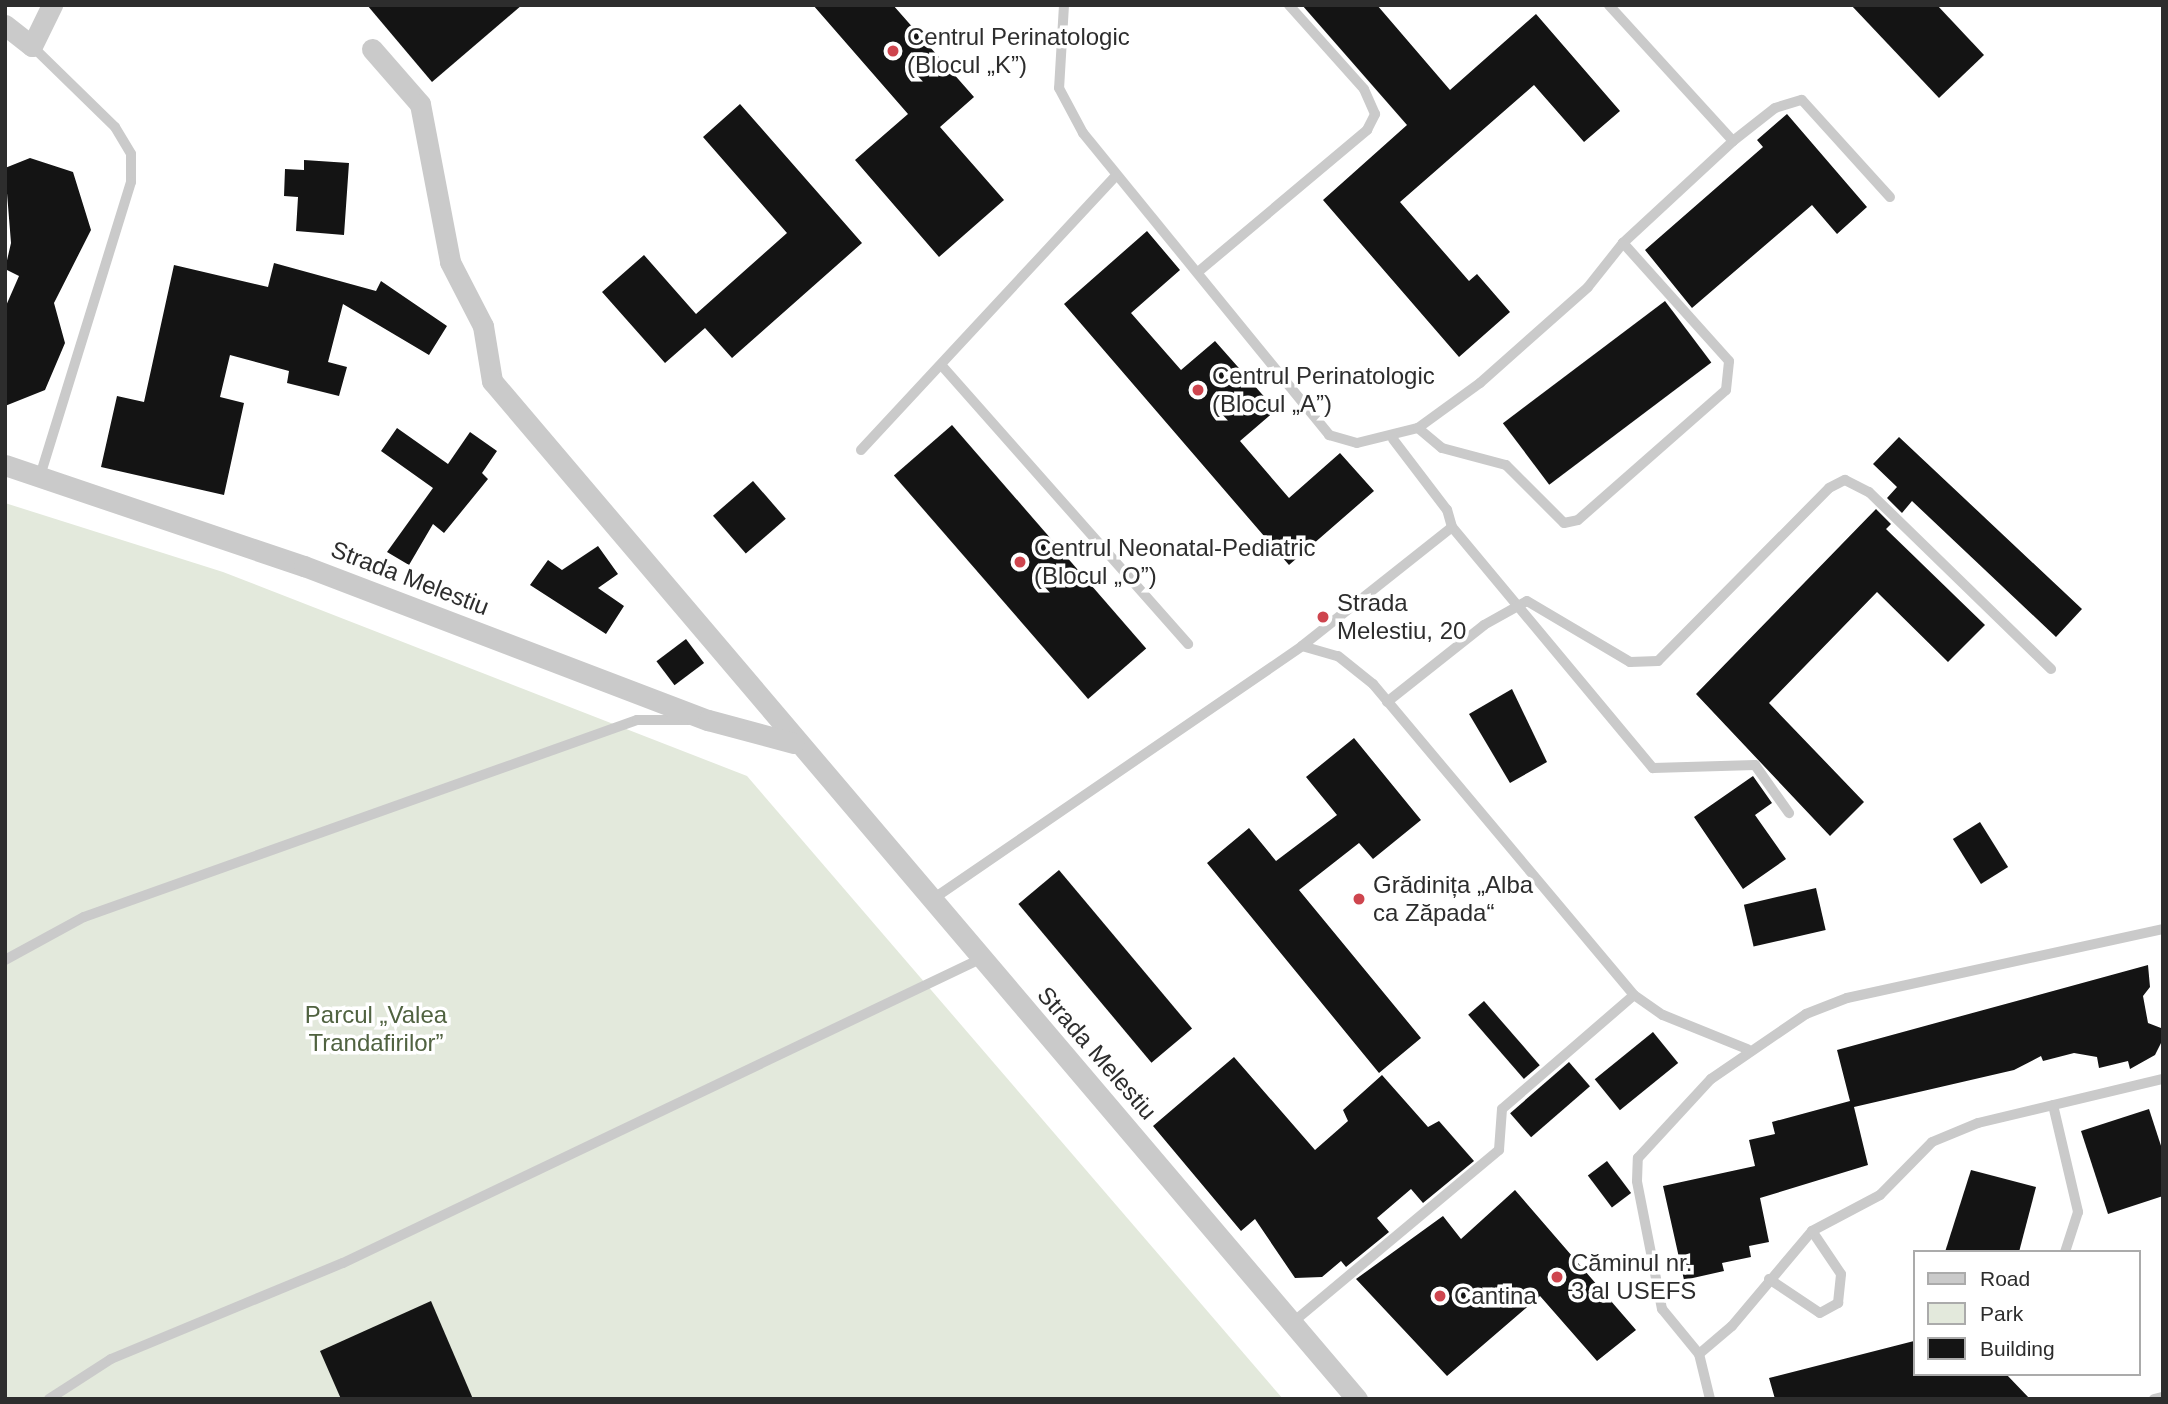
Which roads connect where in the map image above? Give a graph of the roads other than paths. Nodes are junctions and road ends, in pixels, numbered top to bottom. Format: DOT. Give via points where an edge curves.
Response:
graph roads {
  1 [pos="52,5"];
  2 [pos="1064,5"];
  3 [pos="1289,5"];
  4 [pos="1609,5"];
  5 [pos="5,25"];
  6 [pos="32,46"];
  7 [pos="372,49"];
  8 [pos="1733,141"];
  9 [pos="1115,177"];
  10 [pos="1890,197"];
  11 [pos="1623,243"];
  12 [pos="1198,272"];
  13 [pos="943,367"];
  14 [pos="1418,428"];
  15 [pos="1393,439"];
  16 [pos="860,450"];
  17 [pos="5,465"];
  18 [pos="40,476"];
  19 [pos="1452,527"];
  20 [pos="1516,604"];
  21 [pos="1188,644"];
  22 [pos="1302,646"];
  23 [pos="2051,669"];
  24 [pos="1387,702"];
  25 [pos="708,720"];
  26 [pos="794,743"];
  27 [pos="1789,813"];
  28 [pos="929,901"];
  29 [pos="2163,929"];
  30 [pos="980,959"];
  31 [pos="5,960"];
  32 [pos="1634,995"];
  33 [pos="1747,1049"];
  34 [pos="2163,1079"];
  35 [pos="2053,1105"];
  36 [pos="1812,1231"];
  37 [pos="2066,1250"];
  38 [pos="1769,1279"];
  39 [pos="1292,1323"];
  40 [pos="1699,1354"];
  41 [pos="2163,1396"];
  42 [pos="48,1399"];
  43 [pos="1357,1399"];
  44 [pos="1710,1399"];
  45 [pos="2154,1399"];
  1 -- 6 [label="street"];
  2 -- 9 [label="lane" via="1059,88"];
  3 -- 12 [label="lane" via="1364,89 1375,114 1367,130"];
  4 -- 8 [label="lane"];
  5 -- 6 [label="street"];
  6 -- 18 [label="lane" via="115,127 131,154 131,182"];
  7 -- 26 [label="street, Strada Melestiu" via="420,104 450,262 483,326 492,381"];
  8 -- 10 [label="lane" via="1776,108 1802,100"];
  8 -- 11 [label="lane"];
  9 -- 12 [label="lane"];
  9 -- 13 [label="lane"];
  11 -- 14 [label="lane" via="1578,295 1480,383"];
  11 -- 14 [label="lane" via="1729,361 1726,390 1578,520 1564,523 1506,465 1442,447"];
  12 -- 15 [label="lane" via="1329,435 1357,443"];
  13 -- 16 [label="lane"];
  13 -- 21 [label="lane"];
  14 -- 15 [label="lane"];
  15 -- 19 [label="lane" via="1447,510"];
  17 -- 18 [label="street, Strada Melestiu"];
  18 -- 25 [label="street, Strada Melestiu" via="304,566"];
  19 -- 20 [label="lane"];
  19 -- 22 [label="lane"];
  20 -- 23 [label="lane" via="1536,602 1630,662 1658,661 1829,488 1845,480 1869,492"];
  20 -- 24 [label="lane"];
  20 -- 27 [label="lane" via="1653,768 1755,765"];
  22 -- 24 [label="lane" via="1338,656"];
  22 -- 28 [label="lane"];
  24 -- 32 [label="lane"];
  25 -- 26 [label="street, Strada Melestiu"];
  25 -- 31 [label="lane" via="638,720 84,917"];
  26 -- 28 [label="street, Strada Melestiu"];
  28 -- 30 [label="street, Strada Melestiu"];
  29 -- 33 [label="lane" via="1859,995 1806,1014"];
  30 -- 39 [label="street, Strada Melestiu"];
  30 -- 42 [label="lane" via="343,1263 111,1359"];
  32 -- 33 [label="lane" via="1663,1015"];
  32 -- 39 [label="lane" via="1502,1109 1499,1150"];
  33 -- 40 [label="lane" via="1638,1158 1662,1310"];
  34 -- 35 [label="lane"];
  35 -- 36 [label="lane" via="1932,1142 1880,1195"];
  35 -- 37 [label="lane" via="2078,1212"];
  36 -- 38 [label="lane"];
  36 -- 38 [label="lane" via="1841,1274 1838,1303 1820,1313"];
  38 -- 40 [label="lane"];
  39 -- 43 [label="street, Strada Melestiu"];
  40 -- 44 [label="lane"];
  41 -- 45 [label="lane"];
}
